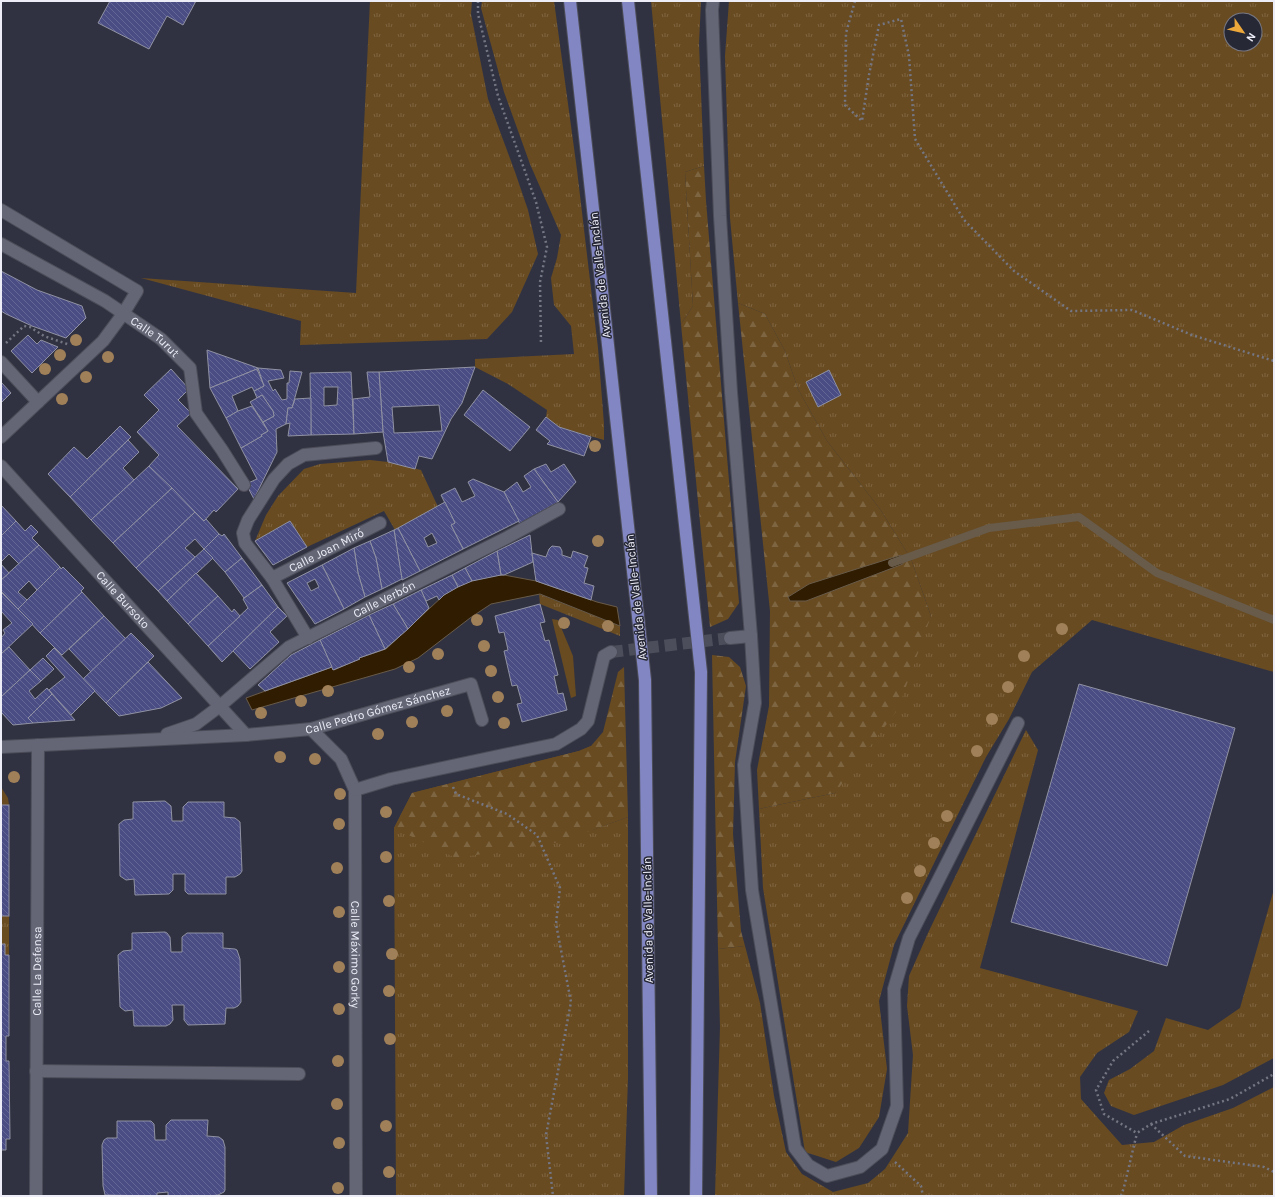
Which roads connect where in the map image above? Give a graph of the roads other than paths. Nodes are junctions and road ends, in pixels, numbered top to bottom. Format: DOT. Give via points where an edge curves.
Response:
graph roads {
  1 [pos="570,1"];
  2 [pos="628,1"];
  3 [pos="713,1"];
  4 [pos="1,210"];
  5 [pos="1,244"];
  6 [pos="123,314"];
  7 [pos="1,362"];
  8 [pos="38,402"];
  9 [pos="1,437"];
  10 [pos="376,448"];
  11 [pos="1,466"];
  12 [pos="244,485"];
  13 [pos="248,498"];
  14 [pos="256,508"];
  15 [pos="559,509"];
  16 [pos="380,523"];
  17 [pos="272,578"];
  18 [pos="751,636"];
  19 [pos="308,638"];
  20 [pos="730,638"];
  21 [pos="611,652"];
  22 [pos="220,706"];
  23 [pos="482,720"];
  24 [pos="1018,723"];
  25 [pos="311,729"];
  26 [pos="246,735"];
  27 [pos="154,739"];
  28 [pos="38,745"];
  29 [pos="2,747"];
  30 [pos="355,790"];
  31 [pos="36,1071"];
  32 [pos="299,1074"];
  33 [pos="36,1196"];
  34 [pos="356,1196"];
  35 [pos="651,1196"];
  36 [pos="696,1196"];
  1 -- 35 [label="main road, Avenida de Valle-Inclán" via="645,680"];
  2 -- 36 [label="main road" via="701,672"];
  3 -- 18 [label="street" via="720,216"];
  4 -- 6 [label="street" via="137,291"];
  5 -- 6 [label="street, Calle Turut" via="105,301"];
  6 -- 8 [label="street" via="103,342"];
  6 -- 12 [label="street, Calle Turut" via="161,338 190,368 196,413"];
  7 -- 8 [label="street"];
  8 -- 9 [label="street"];
  10 -- 14 [label="street" via="304,455 288,464 274,479"];
  11 -- 22 [label="street, Calle Bursoto"];
  13 -- 14 [label="street"];
  14 -- 17 [label="street" via="243,533 245,543"];
  15 -- 19 [label="street, Calle Verbón"];
  16 -- 17 [label="street, Calle Joan Miró"];
  17 -- 19 [label="street"];
  18 -- 20 [label="street"];
  18 -- 24 [label="street" via="755,703 744,765 752,890 795,1148 808,1165 827,1176 860,1167 882,1149 897,1106 894,990 909,938"];
  19 -- 22 [label="street, Calle Verbón" via="289,647"];
  21 -- 30 [label="street" via="604,656 588,721 581,729 556,744 391,779"];
  22 -- 26 [label="street, Calle Bursoto"];
  22 -- 27 [label="street, Calle Verbón" via="196,724"];
  23 -- 25 [label="street, Calle Pedro Gómez Sánchez" via="471,684"];
  25 -- 26 [label="street, Calle Pedro Gómez Sánchez"];
  25 -- 30 [label="street, Calle Máximo Gorky" via="341,759"];
  26 -- 27 [label="street, Calle Pedro Gómez Sánchez"];
  27 -- 28 [label="street, Calle Pedro Gómez Sánchez"];
  28 -- 29 [label="street, Calle Pedro Gómez Sánchez"];
  28 -- 31 [label="street, Calle La Defensa"];
  30 -- 34 [label="street, Calle Máximo Gorky"];
  31 -- 32 [label="street"];
  31 -- 33 [label="street, Calle La Defensa"];
}
